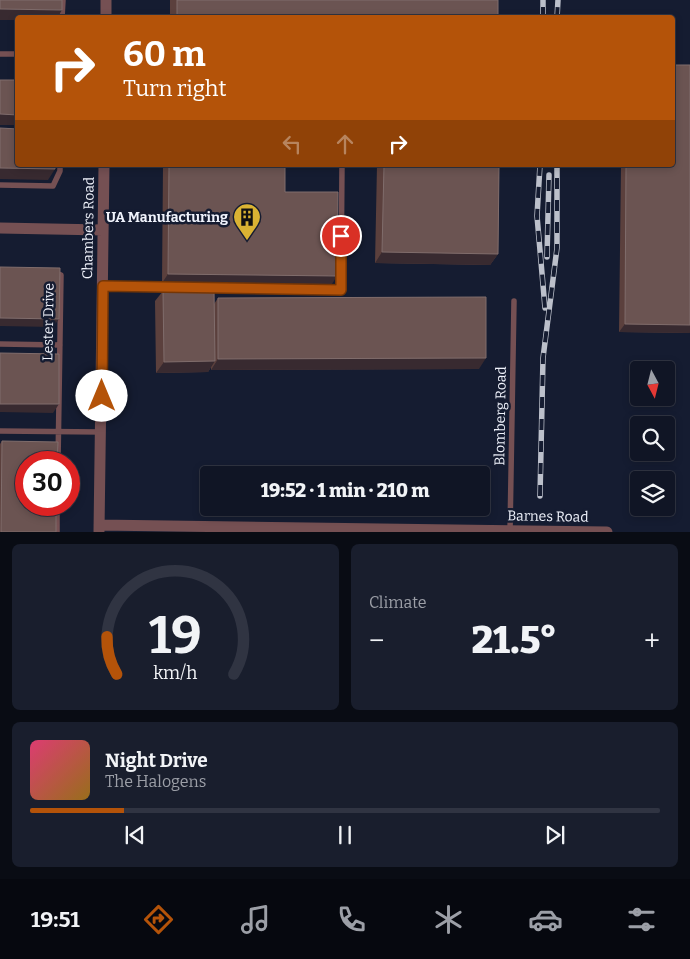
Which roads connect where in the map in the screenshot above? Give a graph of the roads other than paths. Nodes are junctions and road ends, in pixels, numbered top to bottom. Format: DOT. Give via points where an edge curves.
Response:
graph roads {
  1 [pos="63,0"];
  2 [pos="106,0"];
  3 [pos="62,15"];
  4 [pos="106,15"];
  5 [pos="0,54"];
  6 [pos="15,54"];
  7 [pos="60,167"];
  8 [pos="104,167"];
  9 [pos="342,167"];
  10 [pos="0,185"];
  11 [pos="0,228"];
  12 [pos="103,230"];
  13 [pos="44,270"];
  14 [pos="103,286"];
  15 [pos="514,301"];
  16 [pos="0,344"];
  17 [pos="60,345"];
  18 [pos="0,431"];
  19 [pos="58,432"];
  20 [pos="101,432"];
  21 [pos="58,451"];
  22 [pos="57,516"];
  23 [pos="99,528"];
  24 [pos="439,530"];
  25 [pos="510,531"];
  26 [pos="57,532"];
  27 [pos="607,532"];
  1 -- 3 [label="lane"];
  2 -- 4 [label="street"];
  5 -- 6 [label="lane"];
  7 -- 10 [label="lane" via="53,186"];
  8 -- 12 [label="street, Chambers Road"];
  9 -- 14 [label="lane" via="341,290"];
  11 -- 12 [label="street"];
  12 -- 14 [label="street, Chambers Road"];
  13 -- 17 [label="lane, Lester Drive" via="61,275"];
  14 -- 20 [label="street, Chambers Road"];
  15 -- 25 [label="lane, Blomberg Road"];
  16 -- 17 [label="lane"];
  17 -- 19 [label="lane, Lester Drive"];
  18 -- 19 [label="lane"];
  19 -- 20 [label="lane"];
  19 -- 21 [label="lane, Lester Drive"];
  20 -- 23 [label="street, Chambers Road"];
  22 -- 26 [label="lane"];
  23 -- 24 [label="street, Barnes Road"];
  24 -- 25 [label="street, Barnes Road"];
  25 -- 27 [label="street, Barnes Road"];
}
